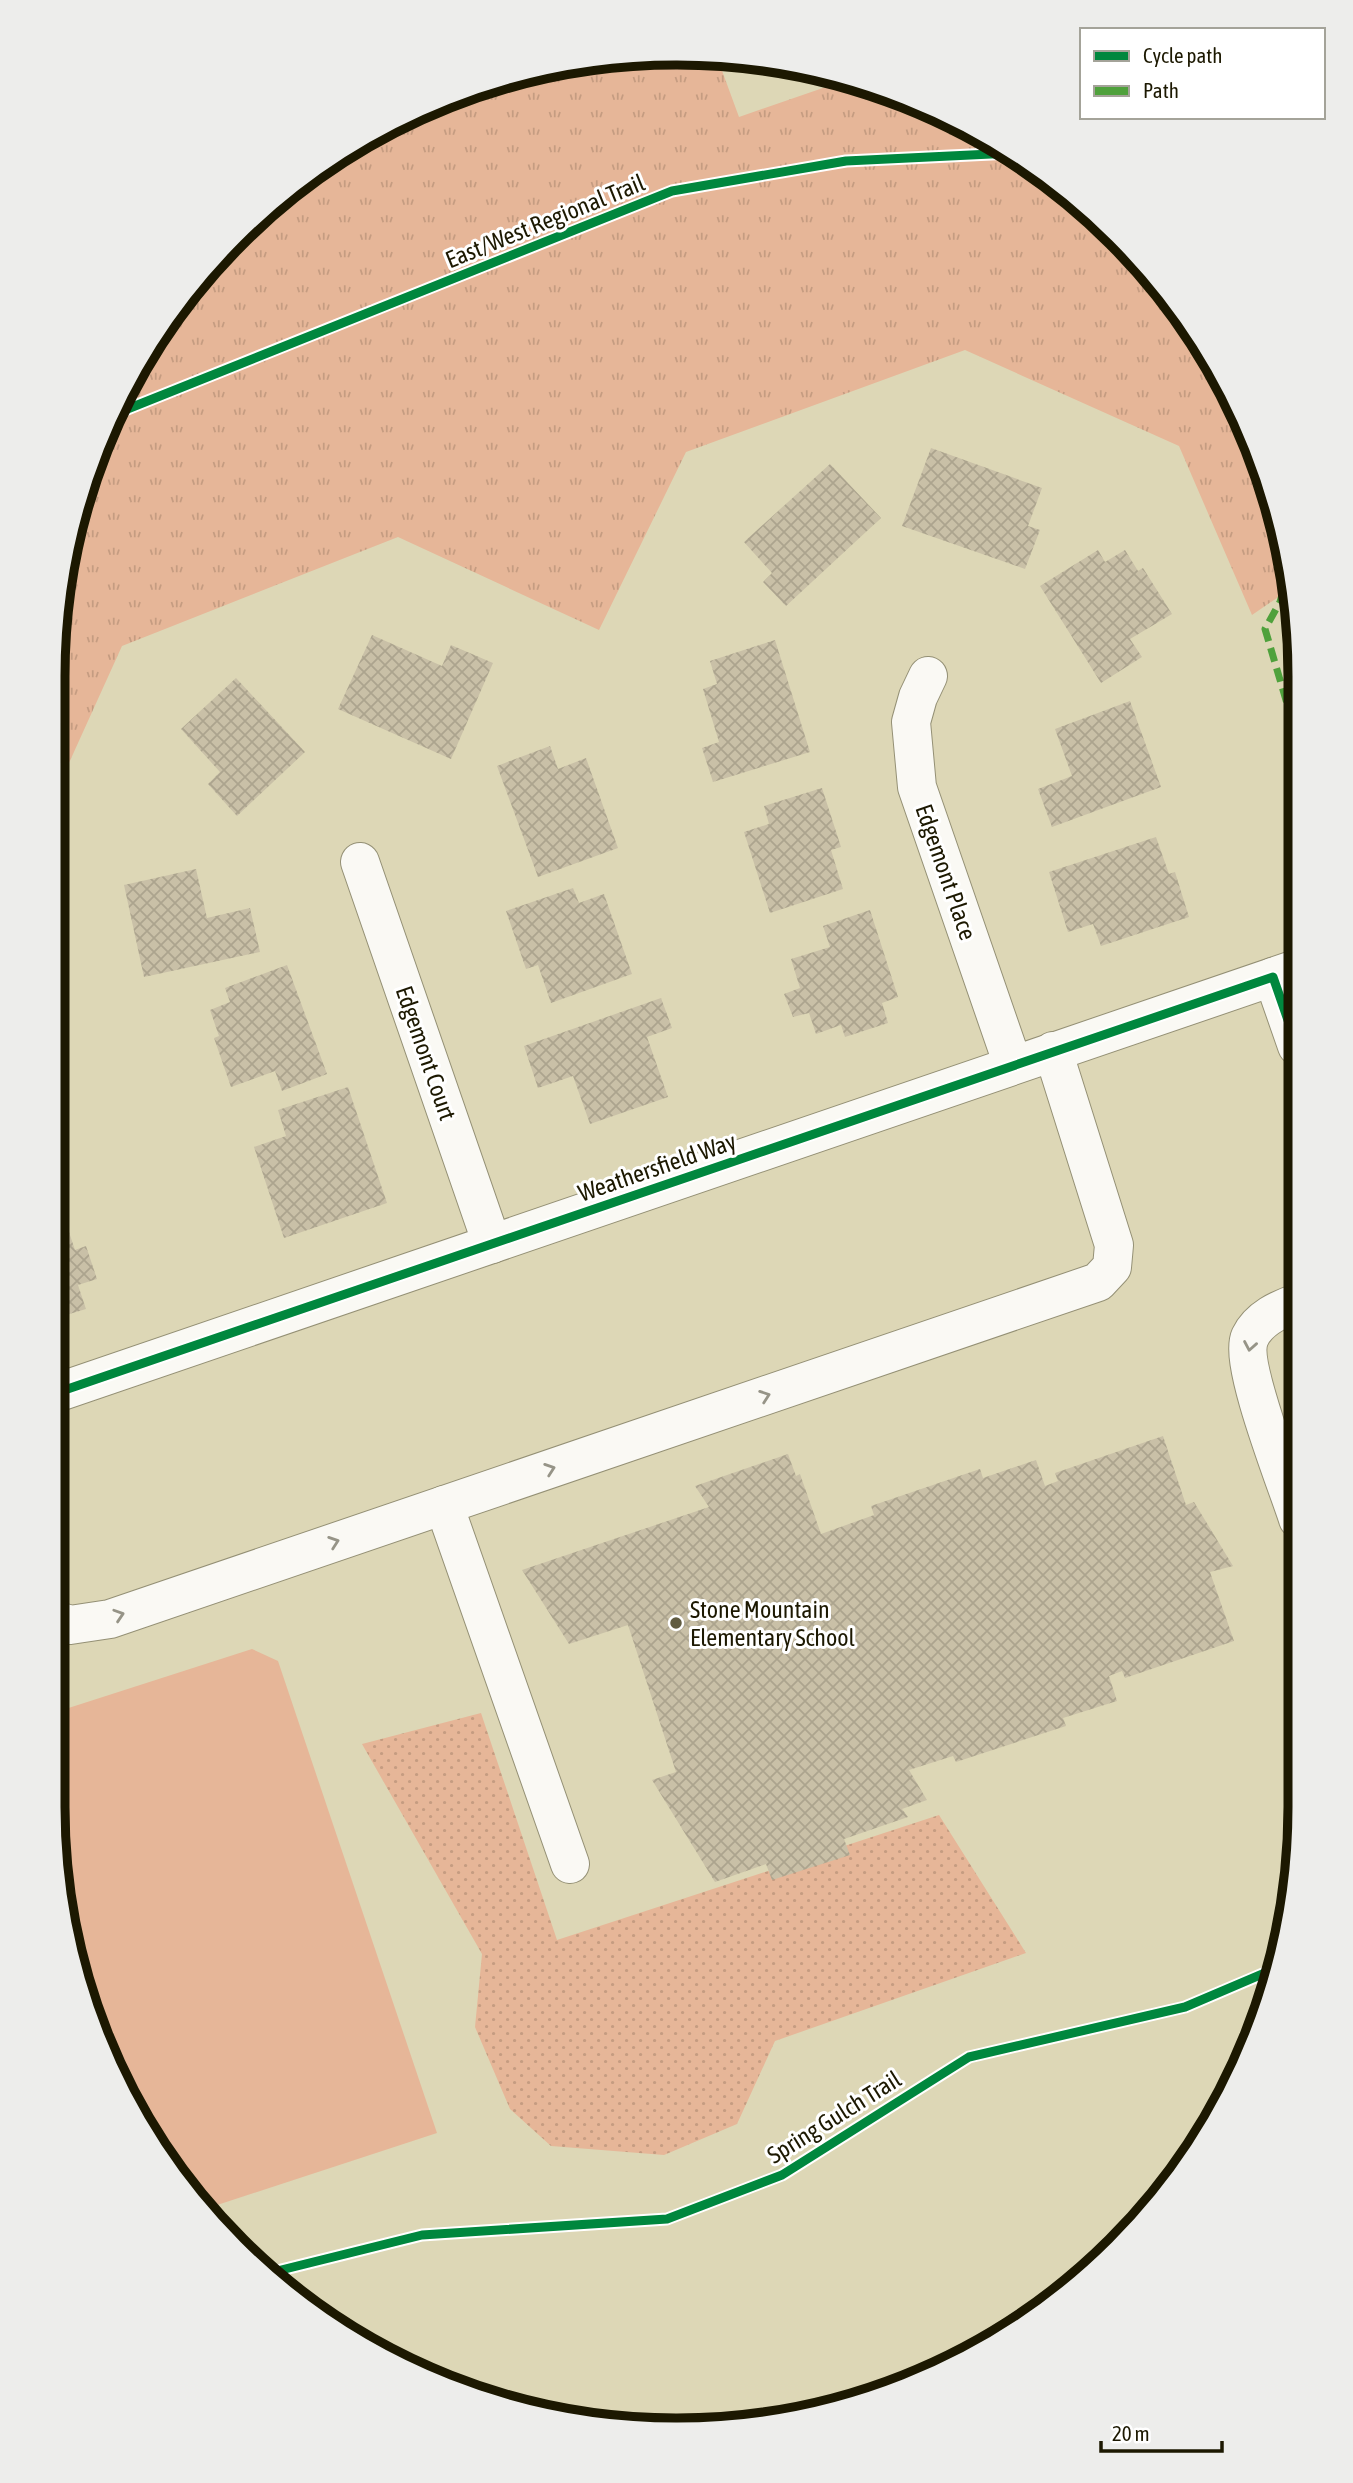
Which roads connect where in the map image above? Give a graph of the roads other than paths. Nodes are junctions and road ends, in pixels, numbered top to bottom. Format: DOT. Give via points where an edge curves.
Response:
graph roads {
  1 [pos="928,676"];
  2 [pos="360,862"];
  3 [pos="1285,973"];
  4 [pos="1288,991"];
  5 [pos="1053,1051"];
  6 [pos="1013,1065"];
  7 [pos="492,1244"];
  8 [pos="1288,1306"];
  9 [pos="65,1390"];
  10 [pos="1288,1488"];
  11 [pos="444,1505"];
  12 [pos="65,1623"];
  13 [pos="570,1864"];
  1 -- 6 [label="street, Edgemont Place" via="911,722 917,787"];
  2 -- 7 [label="street, Edgemont Court"];
  3 -- 4 [label="street"];
  3 -- 5 [label="street, Weathersfield Way"];
  5 -- 6 [label="street, Weathersfield Way"];
  11 -- 5 [label="street, one-way" via="1098,1282 1112,1267 1114,1245"];
  6 -- 7 [label="street, Weathersfield Way"];
  7 -- 9 [label="street, Weathersfield Way"];
  8 -- 10 [label="street, one-way" via="1262,1322 1250,1338 1248,1353"];
  12 -- 11 [label="street, one-way" via="110,1619"];
  11 -- 13 [label="street"];
}
